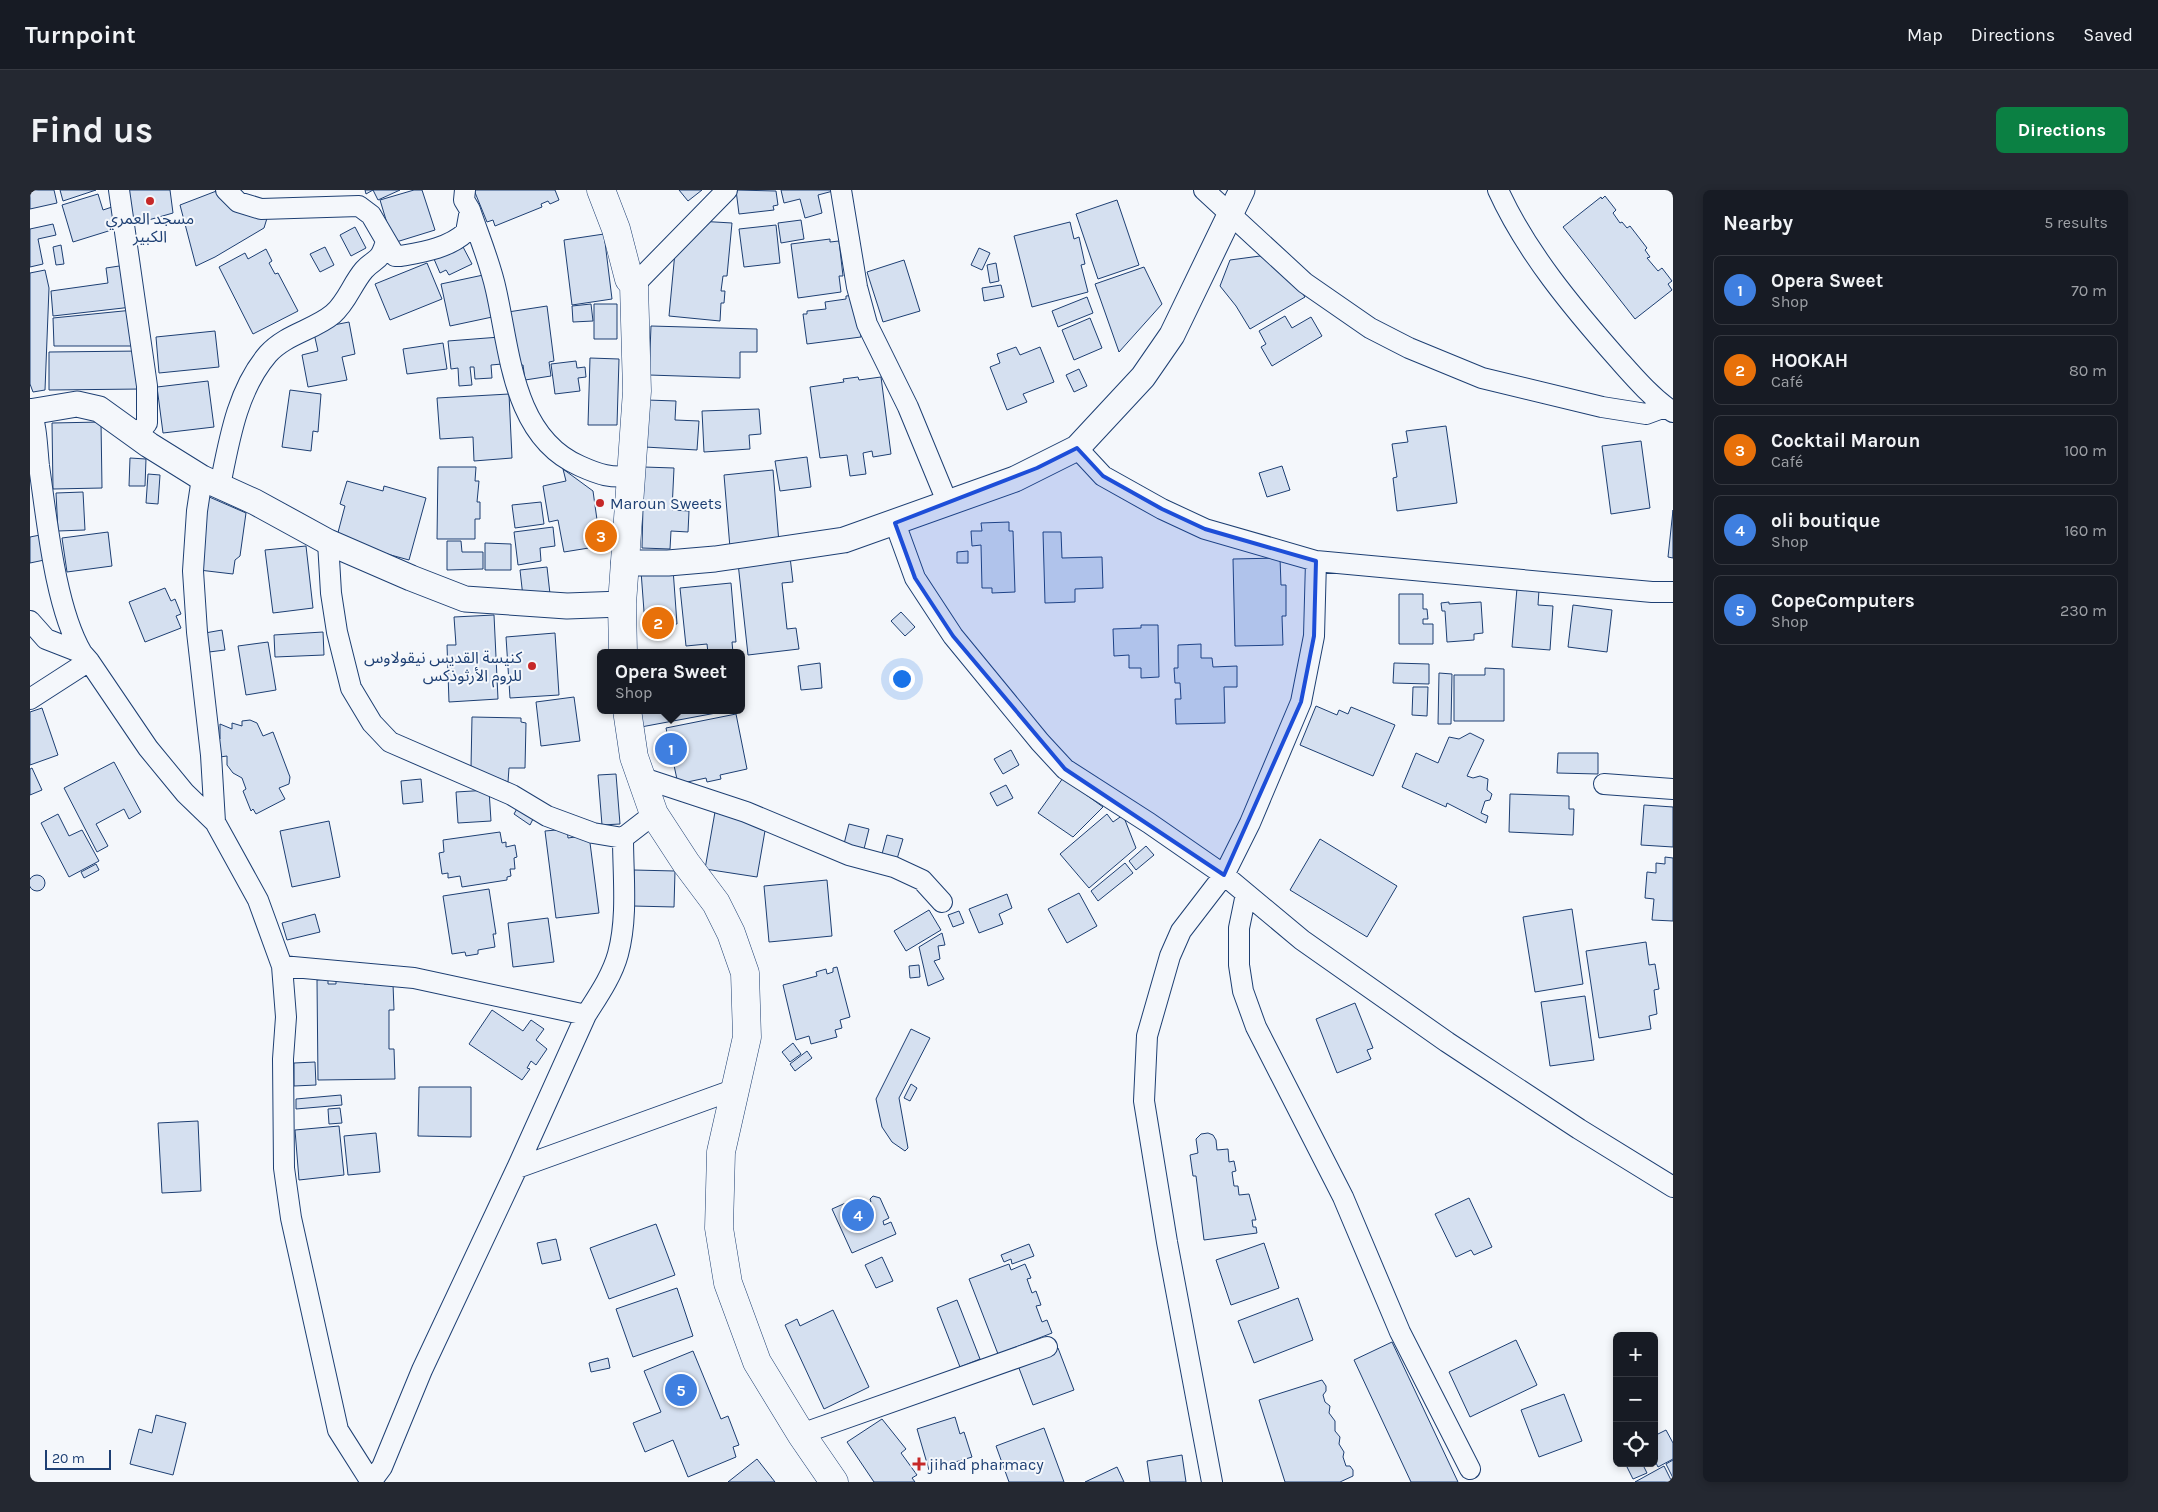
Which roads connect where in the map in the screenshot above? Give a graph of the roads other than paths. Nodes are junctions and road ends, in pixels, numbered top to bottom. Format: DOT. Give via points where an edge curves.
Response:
graph roads {
  1 [pos="119,190"];
  2 [pos="226,190"];
  3 [pos="465,190"];
  4 [pos="601,190"];
  5 [pos="727,190"];
  6 [pos="840,190"];
  7 [pos="1204,190"];
  8 [pos="1242,190"];
  9 [pos="1498,190"];
  10 [pos="470,210"];
  11 [pos="1231,212"];
  12 [pos="386,241"];
  13 [pos="634,285"];
  14 [pos="1669,409"];
  15 [pos="30,411"];
  16 [pos="137,435"];
  17 [pos="1077,448"];
  18 [pos="631,476"];
  19 [pos="211,482"];
  20 [pos="948,504"];
  21 [pos="895,523"];
  22 [pos="328,542"];
  23 [pos="1316,561"];
  24 [pos="624,563"];
  25 [pos="1673,592"];
  26 [pos="622,604"];
  27 [pos="30,621"];
  28 [pos="623,649"];
  29 [pos="85,657"];
  30 [pos="30,699"];
  31 [pos="628,714"];
  32 [pos="643,778"];
  33 [pos="1604,784"];
  34 [pos="1673,789"];
  35 [pos="654,814"];
  36 [pos="215,822"];
  37 [pos="623,838"];
  38 [pos="1224,875"];
  39 [pos="1246,894"];
  40 [pos="942,902"];
  41 [pos="282,966"];
  42 [pos="586,1015"];
  43 [pos="733,1090"];
  44 [pos="517,1168"];
  45 [pos="1673,1187"];
  46 [pos="1047,1347"];
  47 [pos="801,1434"];
  48 [pos="1470,1469"];
  49 [pos="379,1478"];
  50 [pos="834,1482"];
  51 [pos="1212,1482"];
  1 -- 16 [label="street" via="148,392 146,423"];
  2 -- 12 [label="street" via="238,202 261,209 359,206 371,215"];
  3 -- 10 [label="street" via="464,200"];
  4 -- 13 [label="main road" via="616,229 629,279"];
  5 -- 13 [label="street"];
  6 -- 20 [label="street" via="867,324 908,407"];
  7 -- 11 [label="street"];
  8 -- 11 [label="street"];
  9 -- 14 [label="street" via="1509,214 1550,274 1600,339"];
  10 -- 12 [label="street" via="466,232 454,241 430,250 395,256"];
  10 -- 18 [label="street" via="491,270 508,353 523,405 532,423 557,454 613,478"];
  11 -- 14 [label="street" via="1304,283 1370,328 1409,348 1482,378 1602,407 1646,414"];
  11 -- 17 [label="street" via="1166,343 1124,400"];
  12 -- 19 [label="street" via="380,259 362,272 344,304 332,315 284,341 269,353 256,371"];
  13 -- 18 [label="main road" via="637,391"];
  15 -- 16 [label="street" via="77,404 99,408"];
  15 -- 29 [label="street" via="52,547 72,636"];
  16 -- 19 [label="street"];
  17 -- 20 [label="street" via="1015,479"];
  17 -- 23 [label="street" via="1103,476 1162,509 1205,529"];
  18 -- 24 [label="main road"];
  19 -- 22 [label="street"];
  19 -- 36 [label="street" via="197,511 193,571"];
  20 -- 21 [label="street"];
  21 -- 24 [label="street" via="844,540 786,550 696,560"];
  21 -- 38 [label="street" via="915,578 953,636 1059,763"];
  22 -- 26 [label="street" via="465,598 567,606"];
  22 -- 37 [label="street" via="337,632 351,688 372,723 390,742 512,795 547,816 593,833"];
  23 -- 25 [label="street"];
  23 -- 38 [label="street" via="1314,636 1301,702 1250,823"];
  24 -- 26 [label="main road"];
  26 -- 28 [label="main road"];
  27 -- 29 [label="street" via="46,639"];
  29 -- 30 [label="street"];
  29 -- 36 [label="street" via="148,748 185,793"];
  31 -- 32 [label="main road" via="634,756"];
  32 -- 35 [label="main road"];
  32 -- 40 [label="street" via="746,812 849,855 894,867 922,880"];
  33 -- 34 [label="street"];
  35 -- 37 [label="street"];
  35 -- 43 [label="main road" via="716,903 745,972 747,1037"];
  36 -- 41 [label="street" via="258,900"];
  37 -- 42 [label="street" via="623,916 618,952 606,982"];
  38 -- 39 [label="street"];
  38 -- 51 [label="street" via="1181,931 1170,956 1147,1036 1144,1064 1146,1110 1167,1242"];
  39 -- 45 [label="street" via="1302,940 1448,1042"];
  39 -- 48 [label="street" via="1239,928 1239,965 1243,991 1256,1027 1343,1197 1400,1332"];
  41 -- 42 [label="street" via="414,978"];
  41 -- 49 [label="street" via="286,1017 284,1168 291,1218 338,1430"];
  42 -- 44 [label="street"];
  43 -- 44 [label="street"];
  43 -- 47 [label="main road" via="721,1152 718,1202 718,1228 728,1283 757,1362"];
  44 -- 49 [label="street" via="422,1370"];
  46 -- 47 [label="street"];
  47 -- 50 [label="main road"];
}
